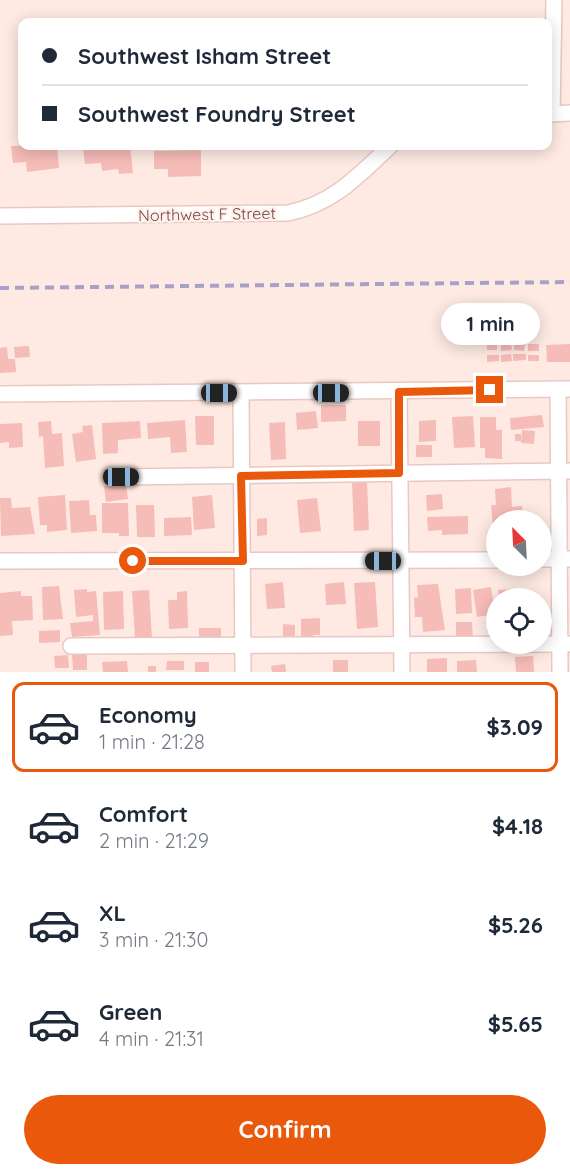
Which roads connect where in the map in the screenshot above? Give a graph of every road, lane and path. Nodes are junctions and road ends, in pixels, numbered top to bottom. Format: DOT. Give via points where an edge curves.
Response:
graph roads {
  1 [pos="554,0"];
  2 [pos="552,57"];
  3 [pos="570,113"];
  4 [pos="552,114"];
  5 [pos="386,150"];
  6 [pos="0,216"];
  7 [pos="564,389"];
  8 [pos="399,392"];
  9 [pos="241,393"];
  10 [pos="0,394"];
  11 [pos="564,471"];
  12 [pos="399,473"];
  13 [pos="241,476"];
  14 [pos="121,477"];
  15 [pos="564,559"];
  16 [pos="486,560"];
  17 [pos="0,561"];
  18 [pos="243,561"];
  19 [pos="402,561"];
  20 [pos="565,644"];
  21 [pos="402,645"];
  22 [pos="70,646"];
  23 [pos="243,646"];
  24 [pos="243,672"];
  25 [pos="402,672"];
  26 [pos="560,672"];
  1 -- 2 [label="street"];
  3 -- 4 [label="street"];
  5 -- 6 [label="street, Northwest F Street" via="337,195 288,213"];
  7 -- 8 [label="street"];
  7 -- 11 [label="street"];
  8 -- 9 [label="street"];
  8 -- 12 [label="street"];
  9 -- 10 [label="street"];
  9 -- 13 [label="street"];
  11 -- 12 [label="street"];
  11 -- 15 [label="street"];
  12 -- 13 [label="street"];
  12 -- 19 [label="street"];
  13 -- 14 [label="street"];
  13 -- 18 [label="street"];
  15 -- 20 [label="street"];
  16 -- 19 [label="street"];
  17 -- 18 [label="street"];
  18 -- 19 [label="street"];
  18 -- 23 [label="street"];
  19 -- 21 [label="street"];
  20 -- 21 [label="street"];
  20 -- 26 [label="street"];
  21 -- 23 [label="street"];
  21 -- 25 [label="street"];
  22 -- 23 [label="street"];
  23 -- 24 [label="street"];
}
